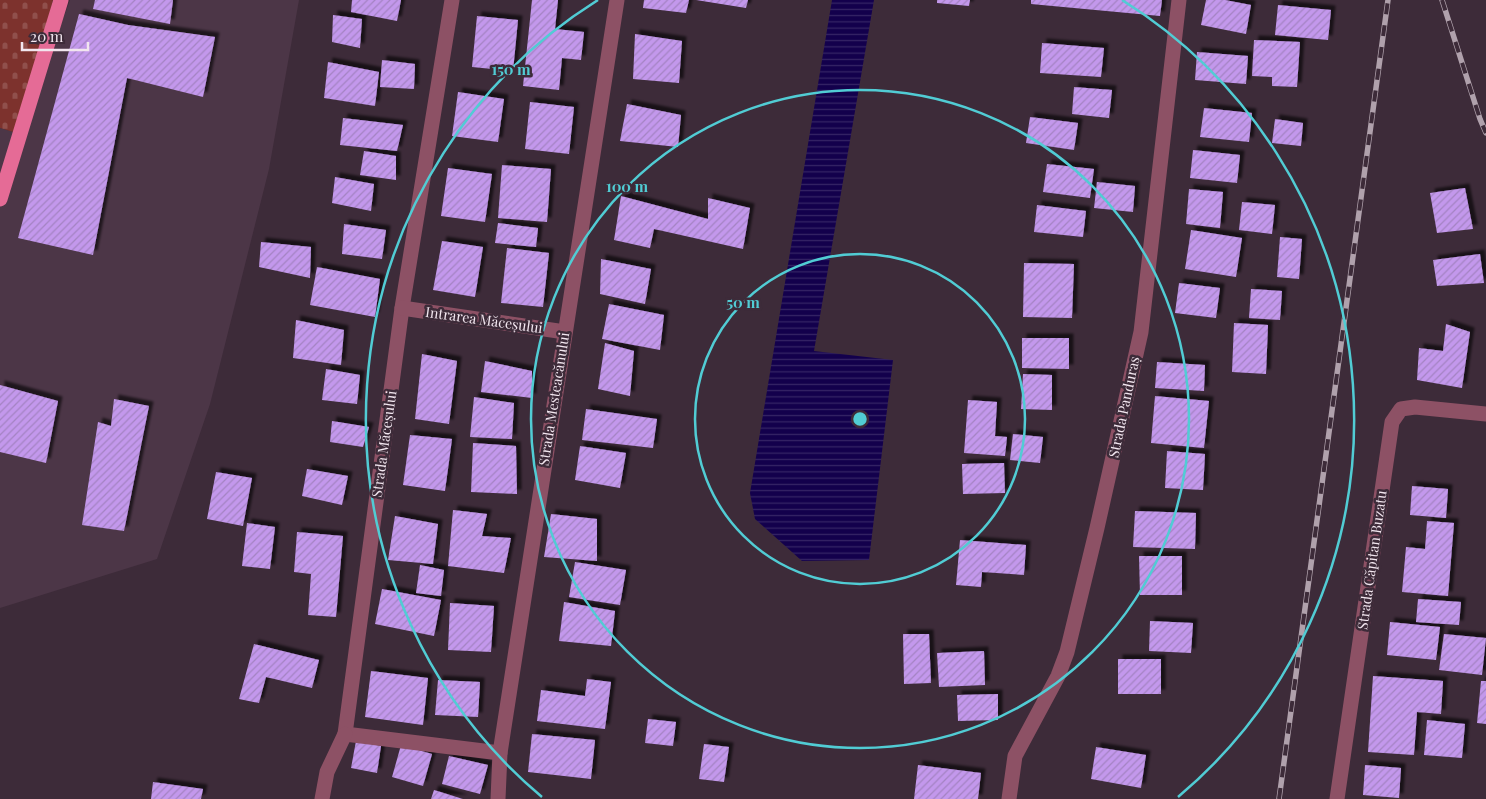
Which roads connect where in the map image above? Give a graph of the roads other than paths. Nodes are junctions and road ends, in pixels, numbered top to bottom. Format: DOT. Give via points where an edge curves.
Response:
graph roads {
  1 [pos="60,0"];
  2 [pos="452,0"];
  3 [pos="617,0"];
  4 [pos="1179,0"];
  5 [pos="0,199"];
  6 [pos="402,308"];
  7 [pos="565,332"];
  8 [pos="1486,414"];
  9 [pos="345,734"];
  10 [pos="500,752"];
  11 [pos="322,799"];
  12 [pos="498,799"];
  13 [pos="1009,799"];
  14 [pos="1337,799"];
  1 -- 5 [label="main road"];
  2 -- 6 [label="street, Strada Măceșului"];
  3 -- 7 [label="street, Strada Mesteacănului"];
  4 -- 13 [label="street, Strada Panduraș" via="1141,332 1066,652 1058,676 1015,756"];
  6 -- 7 [label="street, Intrarea Măceșului"];
  6 -- 9 [label="street, Strada Măceșului"];
  7 -- 10 [label="street, Strada Mesteacănului"];
  8 -- 14 [label="street, Strada Căpitan Buzatu" via="1415,407 1401,409 1392,422"];
  9 -- 10 [label="street"];
  9 -- 11 [label="street, Strada Măceșului" via="327,772"];
  10 -- 12 [label="street, Strada Mesteacănului"];
}
